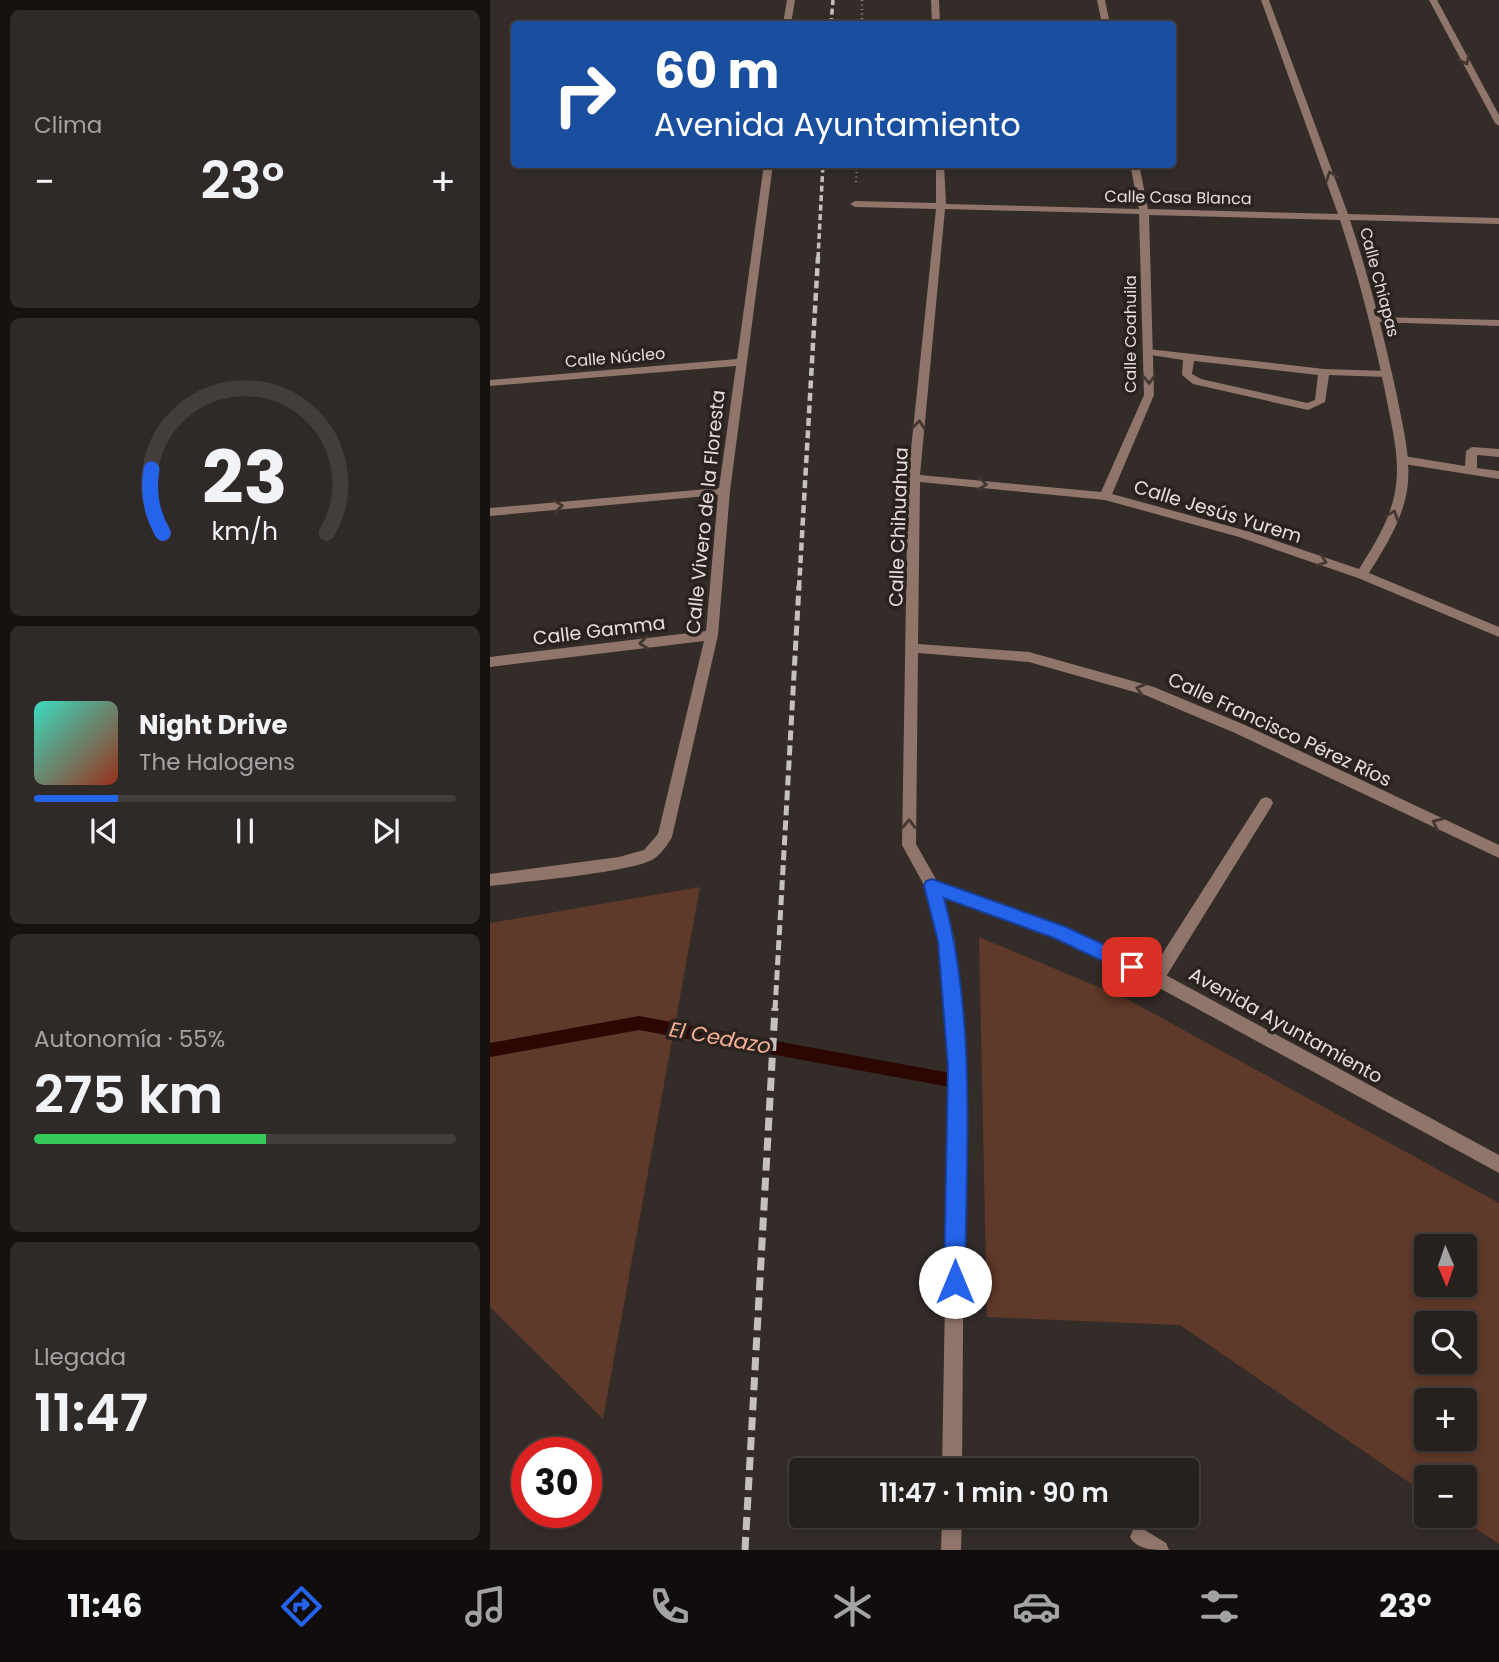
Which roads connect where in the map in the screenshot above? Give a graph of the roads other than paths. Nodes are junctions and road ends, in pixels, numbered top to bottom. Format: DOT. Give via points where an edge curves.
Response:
graph roads {
  1 [pos="791,0"];
  2 [pos="935,0"];
  3 [pos="1101,0"];
  4 [pos="1265,0"];
  5 [pos="1433,0"];
  6 [pos="788,21"];
  7 [pos="936,21"];
  8 [pos="1105,21"];
  9 [pos="1499,123"];
  10 [pos="768,168"];
  11 [pos="940,168"];
  12 [pos="1135,168"];
  13 [pos="855,204"];
  14 [pos="941,206"];
  15 [pos="1144,212"];
  16 [pos="1346,217"];
  17 [pos="1499,221"];
  18 [pos="1376,320"];
  19 [pos="1499,323"];
  20 [pos="1148,352"];
  21 [pos="1189,356"];
  22 [pos="742,362"];
  23 [pos="1324,372"];
  24 [pos="1387,373"];
  25 [pos="490,383"];
  26 [pos="1499,453"];
  27 [pos="1404,460"];
  28 [pos="1471,470"];
  29 [pos="1499,475"];
  30 [pos="914,478"];
  31 [pos="724,491"];
  32 [pos="1105,496"];
  33 [pos="490,512"];
  34 [pos="1362,575"];
  35 [pos="1499,632"];
  36 [pos="712,635"];
  37 [pos="912,648"];
  38 [pos="490,662"];
  39 [pos="1266,803"];
  40 [pos="1499,852"];
  41 [pos="490,880"];
  42 [pos="932,886"];
  43 [pos="1156,978"];
  44 [pos="1499,1164"];
  45 [pos="952,1458"];
  46 [pos="952,1528"];
  47 [pos="951,1550"];
  48 [pos="1140,1550"];
  49 [pos="1159,1550"];
  1 -- 6 [label="street"];
  2 -- 7 [label="street"];
  3 -- 8 [label="street"];
  16 -- 4 [label="street, Calle Chiapas, one-way"];
  5 -- 9 [label="street, one-way"];
  10 -- 22 [label="street, Calle Vivero de la Floresta"];
  11 -- 14 [label="street, Calle Chihuahua"];
  12 -- 15 [label="street, Calle Coahuila"];
  13 -- 14 [label="street, Calle Casa Blanca"];
  14 -- 15 [label="street, Calle Casa Blanca"];
  30 -- 14 [label="street, Calle Chihuahua, one-way"];
  15 -- 16 [label="street, Calle Casa Blanca"];
  15 -- 20 [label="street, Calle Coahuila"];
  16 -- 17 [label="street, Calle Casa Blanca"];
  16 -- 18 [label="street, Calle Chiapas"];
  18 -- 19 [label="street"];
  18 -- 24 [label="street, Calle Chiapas"];
  20 -- 21 [label="street"];
  20 -- 32 [label="street, Calle Coahuila, one-way" via="1149,395"];
  21 -- 23 [label="street"];
  21 -- 23 [label="street" via="1191,380 1308,407 1320,402"];
  22 -- 25 [label="street, Calle Núcleo"];
  22 -- 31 [label="street, Calle Vivero de la Floresta"];
  23 -- 24 [label="street"];
  24 -- 27 [label="street, Calle Chiapas"];
  26 -- 28 [label="street" via="1472,451"];
  27 -- 28 [label="street"];
  34 -- 27 [label="street, Calle Chiapas, one-way" via="1387,532 1402,487"];
  28 -- 29 [label="street"];
  30 -- 32 [label="street, Calle Jesús Yurem, one-way"];
  30 -- 37 [label="street, Calle Chihuahua"];
  33 -- 31 [label="street, one-way"];
  31 -- 36 [label="street, Calle Vivero de la Floresta"];
  32 -- 34 [label="street, Calle Jesús Yurem, one-way" via="1243,534"];
  34 -- 35 [label="street, Calle Jesús Yurem"];
  36 -- 38 [label="street, Calle Gamma, one-way"];
  36 -- 41 [label="street, Calle Vivero de la Floresta" via="665,837 649,855"];
  40 -- 37 [label="street, Calle Francisco Pérez Ríos, one-way" via="1240,729 1149,691 1029,657"];
  42 -- 37 [label="street, Calle Chihuahua, one-way" via="909,845"];
  39 -- 43 [label="street"];
  42 -- 43 [label="street, Avenida Ayuntamiento" via="1060,932"];
  42 -- 45 [label="street, Calle Chihuahua" via="947,941 957,1067"];
  43 -- 44 [label="street, Avenida Ayuntamiento"];
  46 -- 47 [label="street"];
  48 -- 49 [label="street" via="1140,1537"];
}
